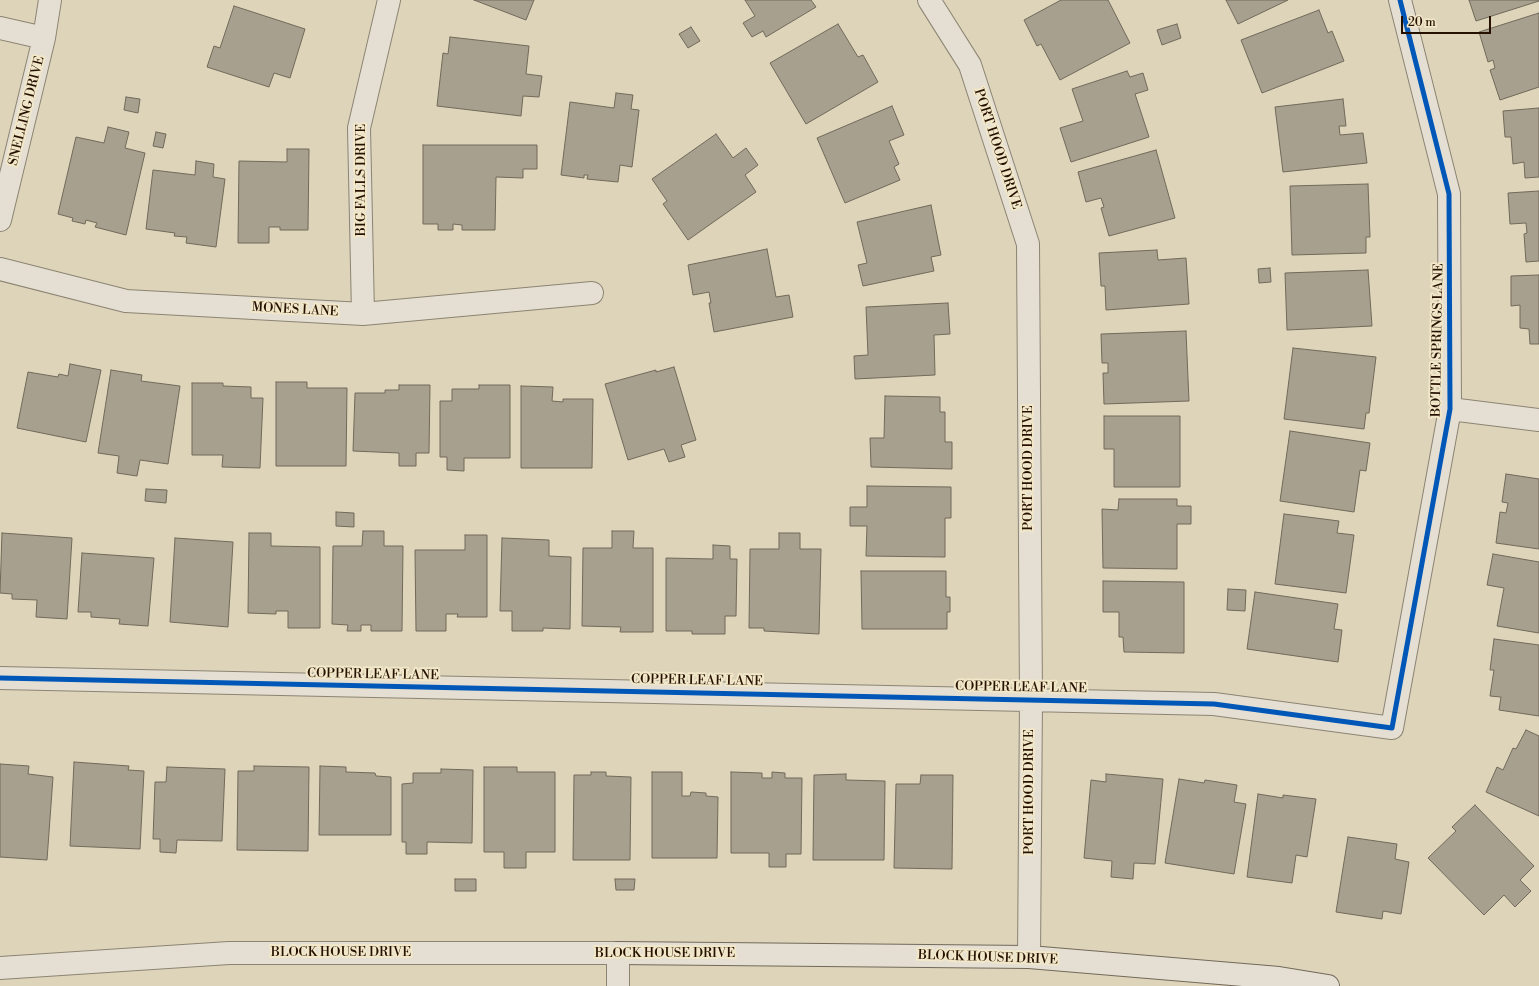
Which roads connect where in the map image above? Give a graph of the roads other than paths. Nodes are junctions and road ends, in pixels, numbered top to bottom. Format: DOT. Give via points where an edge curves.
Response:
graph roads {
  1 [pos="50,0"];
  2 [pos="389,0"];
  3 [pos="929,0"];
  4 [pos="1400,0"];
  5 [pos="0,28"];
  6 [pos="44,38"];
  7 [pos="0,220"];
  8 [pos="0,269"];
  9 [pos="592,293"];
  10 [pos="363,314"];
  11 [pos="1450,409"];
  12 [pos="1539,420"];
  13 [pos="0,678"];
  14 [pos="1031,699"];
  15 [pos="1392,728"];
  16 [pos="618,953"];
  17 [pos="1029,957"];
  18 [pos="0,968"];
  19 [pos="618,986"];
  20 [pos="1328,986"];
  1 -- 6 [label="street, SNELLING DRIVE"];
  2 -- 10 [label="street, BIG FALLS DRIVE" via="359,128"];
  3 -- 14 [label="street, PORT HOOD DRIVE" via="970,65 1028,244"];
  4 -- 11 [label="street, BOTTLE SPRINGS LANE" via="1449,194"];
  5 -- 6 [label="street"];
  6 -- 7 [label="street, SNELLING DRIVE"];
  8 -- 10 [label="street, MONES LANE" via="126,301"];
  9 -- 10 [label="street, MONES LANE"];
  11 -- 12 [label="street"];
  11 -- 15 [label="street, BOTTLE SPRINGS LANE"];
  13 -- 14 [label="street, COPPER LEAF LANE"];
  14 -- 15 [label="street, COPPER LEAF LANE" via="1214,704"];
  14 -- 17 [label="street, PORT HOOD DRIVE"];
  16 -- 17 [label="street, BLOCK HOUSE DRIVE"];
  16 -- 18 [label="street, BLOCK HOUSE DRIVE" via="229,953"];
  16 -- 19 [label="street"];
  17 -- 20 [label="street, BLOCK HOUSE DRIVE" via="1280,978"];
}
